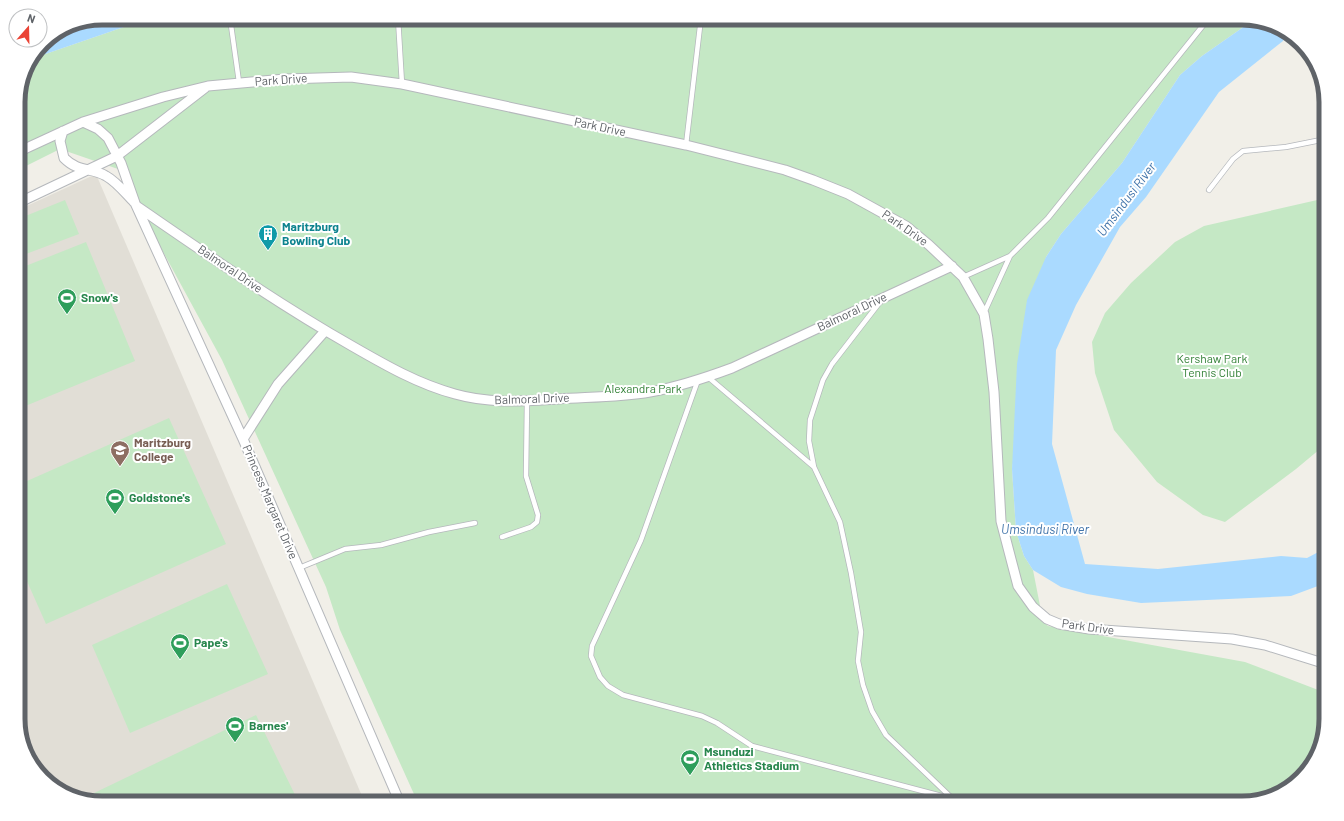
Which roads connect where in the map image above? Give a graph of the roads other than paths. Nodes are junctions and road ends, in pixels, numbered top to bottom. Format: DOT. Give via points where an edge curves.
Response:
graph roads {
  1 [pos="231,25"];
  2 [pos="398,25"];
  3 [pos="701,25"];
  4 [pos="1203,25"];
  5 [pos="239,82"];
  6 [pos="402,84"];
  7 [pos="208,86"];
  8 [pos="83,122"];
  9 [pos="63,131"];
  10 [pos="1319,140"];
  11 [pos="686,145"];
  12 [pos="25,149"];
  13 [pos="117,156"];
  14 [pos="90,171"];
  15 [pos="1209,190"];
  16 [pos="25,200"];
  17 [pos="137,205"];
  18 [pos="1010,256"];
  19 [pos="952,266"];
  20 [pos="963,277"];
  21 [pos="884,297"];
  22 [pos="984,314"];
  23 [pos="325,331"];
  24 [pos="708,377"];
  25 [pos="698,380"];
  26 [pos="527,401"];
  27 [pos="243,439"];
  28 [pos="814,467"];
  29 [pos="475,523"];
  30 [pos="502,537"];
  31 [pos="299,568"];
  32 [pos="1319,662"];
  33 [pos="397,796"];
  34 [pos="937,796"];
  35 [pos="950,796"];
  1 -- 5 [label="lane"];
  2 -- 6 [label="lane"];
  3 -- 11 [label="lane"];
  4 -- 18 [label="lane" via="1048,218"];
  5 -- 6 [label="street, Park Drive" via="345,77"];
  5 -- 7 [label="street, Park Drive"];
  6 -- 11 [label="street, Park Drive"];
  7 -- 8 [label="street, Park Drive"];
  7 -- 13 [label="street"];
  8 -- 9 [label="street, Park Drive"];
  8 -- 13 [label="street" via="103,132"];
  9 -- 12 [label="street, Park Drive"];
  9 -- 14 [label="street" via="60,141 64,158 78,168"];
  10 -- 15 [label="lane" via="1243,152 1234,159"];
  11 -- 19 [label="street, Park Drive" via="784,170 848,194 906,226"];
  13 -- 14 [label="street"];
  13 -- 17 [label="street, Princess Margaret Drive"];
  14 -- 16 [label="street"];
  14 -- 17 [label="street, Princess Margaret Drive" via="107,176"];
  17 -- 23 [label="street, Balmoral Drive" via="242,278"];
  17 -- 27 [label="street, Princess Margaret Drive"];
  18 -- 20 [label="lane"];
  18 -- 22 [label="lane"];
  19 -- 20 [label="street, Park Drive"];
  19 -- 21 [label="street, Balmoral Drive"];
  20 -- 22 [label="street, Park Drive"];
  21 -- 24 [label="street, Balmoral Drive"];
  21 -- 28 [label="lane" via="832,364 823,380 810,420 809,441"];
  22 -- 32 [label="street, Park Drive" via="994,392 1001,521 1018,586 1033,607 1047,619 1059,624 1112,631 1232,639 1265,645"];
  23 -- 26 [label="street, Balmoral Drive" via="430,386 488,401"];
  23 -- 27 [label="street" via="278,384"];
  24 -- 25 [label="street, Balmoral Drive"];
  24 -- 28 [label="lane"];
  25 -- 26 [label="street, Balmoral Drive" via="650,392"];
  25 -- 34 [label="lane" via="641,540 592,646 591,656 600,677 608,686 623,695 702,716 752,746"];
  26 -- 30 [label="lane" via="526,476 538,515 537,522 531,527"];
  27 -- 31 [label="street, Princess Margaret Drive"];
  28 -- 35 [label="lane" via="840,522 860,618 858,661 872,711 886,735"];
  29 -- 31 [label="lane" via="381,545 345,549"];
  31 -- 33 [label="street, Princess Margaret Drive"];
}
